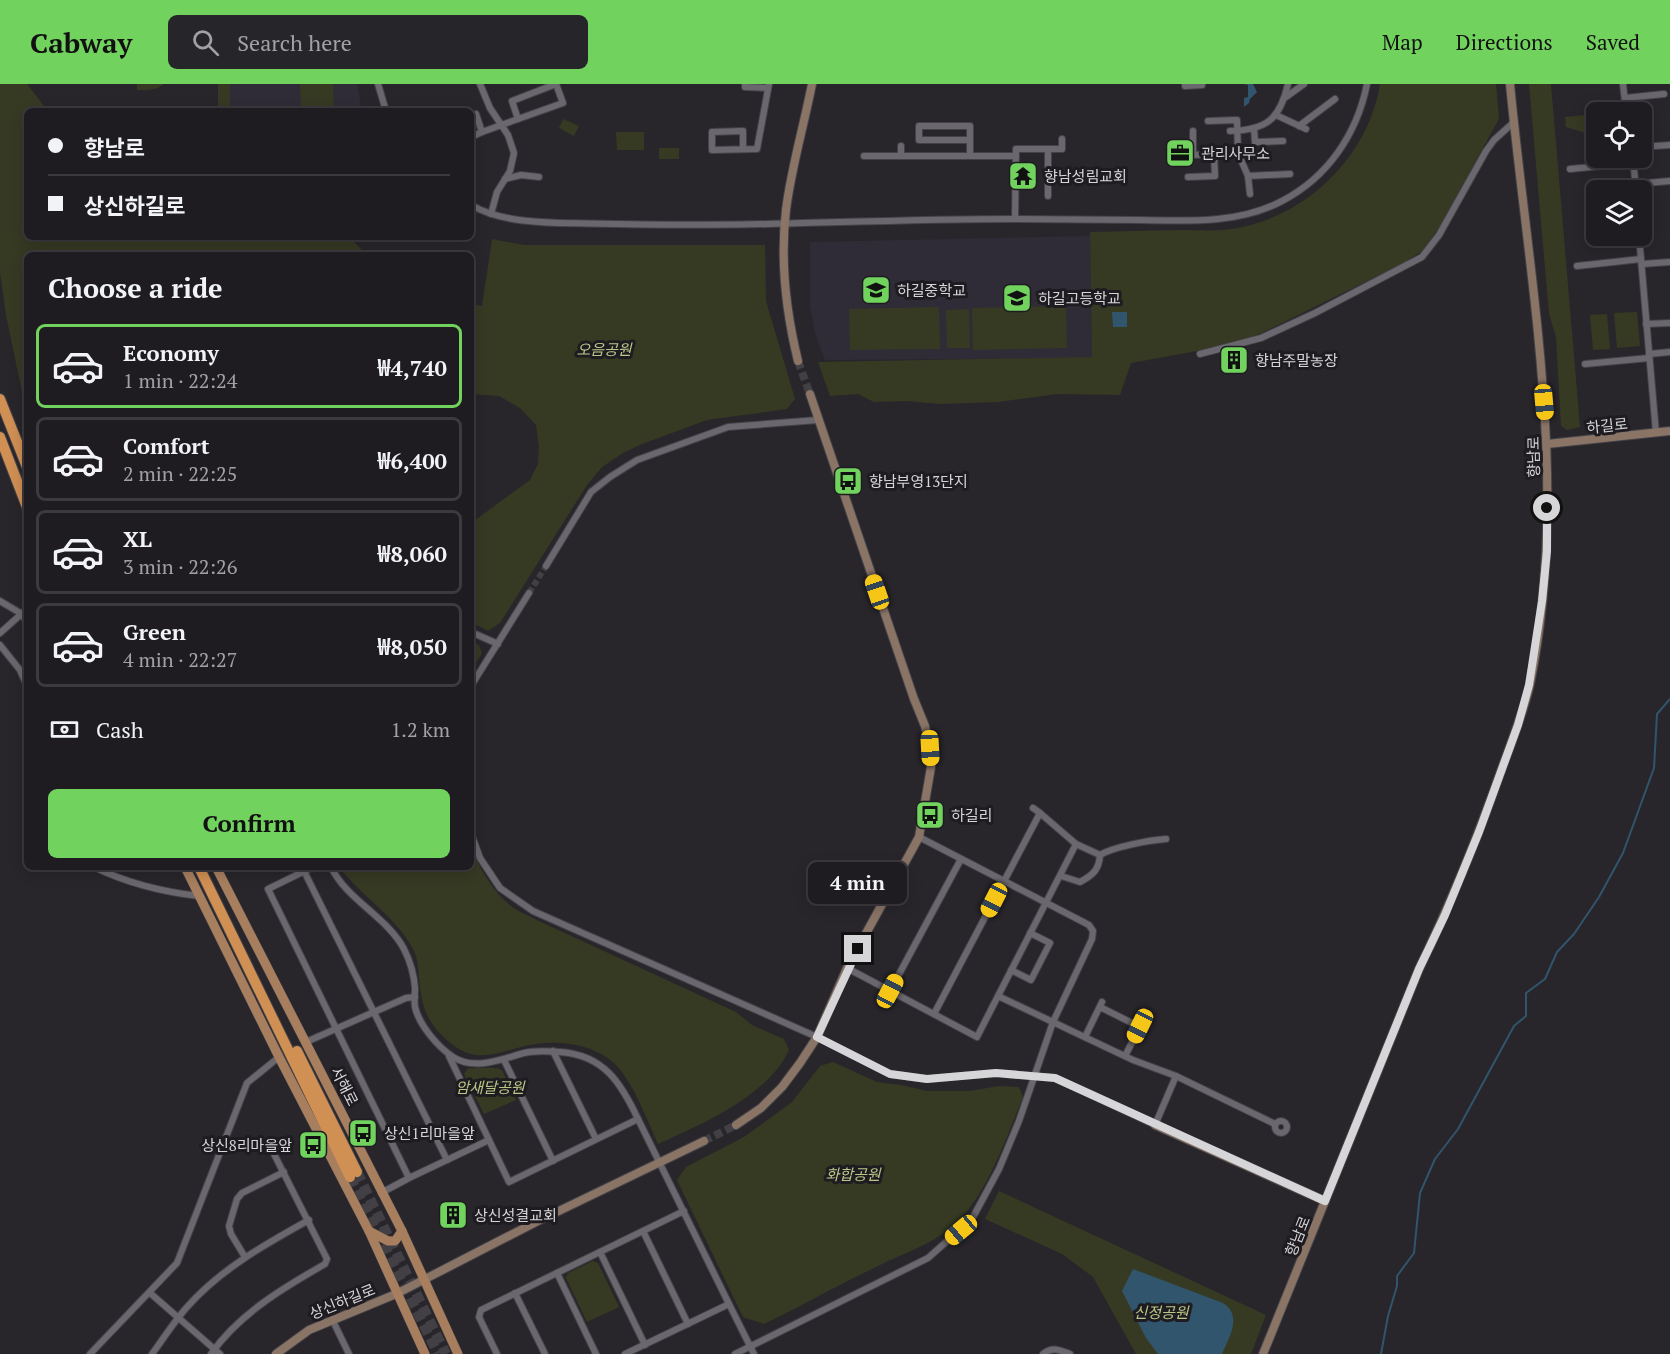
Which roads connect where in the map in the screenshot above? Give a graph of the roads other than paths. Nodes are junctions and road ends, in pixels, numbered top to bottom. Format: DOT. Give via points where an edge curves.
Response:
graph roads {
  1 [pos="378,84"];
  2 [pos="480,84"];
  3 [pos="556,84"];
  4 [pos="746,84"];
  5 [pos="813,84"];
  6 [pos="1185,84"];
  7 [pos="1288,84"];
  8 [pos="1304,84"];
  9 [pos="1367,84"];
  10 [pos="1510,84"];
  11 [pos="1623,84"];
  12 [pos="1202,85"];
  13 [pos="768,86"];
  14 [pos="1664,94"];
  15 [pos="1286,97"];
  16 [pos="1625,98"];
  17 [pos="1335,99"];
  18 [pos="1625,102"];
  19 [pos="385,108"];
  20 [pos="474,115"];
  21 [pos="1276,115"];
  22 [pos="518,119"];
  23 [pos="1208,121"];
  24 [pos="1514,122"];
  25 [pos="501,126"];
  26 [pos="1299,126"];
  27 [pos="1254,128"];
  28 [pos="1306,129"];
  29 [pos="1192,131"];
  30 [pos="1234,131"];
  31 [pos="483,132"];
  32 [pos="474,135"];
  33 [pos="1062,139"];
  34 [pos="970,140"];
  35 [pos="1283,141"];
  36 [pos="1670,145"];
  37 [pos="901,146"];
  38 [pos="1652,146"];
  39 [pos="743,149"];
  40 [pos="1048,149"];
  41 [pos="1238,153"];
  42 [pos="1214,154"];
  43 [pos="864,156"];
  44 [pos="901,156"];
  45 [pos="970,156"];
  46 [pos="1016,156"];
  47 [pos="1586,167"];
  48 [pos="1569,169"];
  49 [pos="1290,174"];
  50 [pos="1248,176"];
  51 [pos="539,177"];
  52 [pos="1188,177"];
  53 [pos="505,179"];
  54 [pos="1670,182"];
  55 [pos="1652,185"];
  56 [pos="1250,194"];
  57 [pos="1048,196"];
  58 [pos="474,206"];
  59 [pos="491,214"];
  60 [pos="1016,219"];
  61 [pos="786,223"];
  62 [pos="1640,246"];
  63 [pos="1642,262"];
  64 [pos="1670,262"];
  65 [pos="1577,266"];
  66 [pos="1670,323"];
  67 [pos="1646,324"];
  68 [pos="1670,352"];
  69 [pos="1200,354"];
  70 [pos="1649,356"];
  71 [pos="798,361"];
  72 [pos="1584,364"];
  73 [pos="810,394"];
  74 [pos="0,399"];
  75 [pos="818,420"];
  76 [pos="1670,431"];
  77 [pos="1656,433"];
  78 [pos="0,437"];
  79 [pos="1547,444"];
  80 [pos="24,459"];
  81 [pos="24,499"];
  82 [pos="546,566"];
  83 [pos="530,593"];
  84 [pos="0,601"];
  85 [pos="24,612"];
  86 [pos="24,613"];
  87 [pos="0,633"];
  88 [pos="474,633"];
  89 [pos="498,644"];
  90 [pos="0,645"];
  91 [pos="24,679"];
  92 [pos="474,681"];
  93 [pos="1033,808"];
  94 [pos="1040,813"];
  95 [pos="920,837"];
  96 [pos="1166,839"];
  97 [pos="474,841"];
  98 [pos="1076,844"];
  99 [pos="1100,855"];
  100 [pos="961,859"];
  101 [pos="101,870"];
  102 [pos="186,870"];
  103 [pos="201,870"];
  104 [pos="206,870"];
  105 [pos="218,870"];
  106 [pos="333,870"];
  107 [pos="304,871"];
  108 [pos="1061,876"];
  109 [pos="1004,881"];
  110 [pos="199,896"];
  111 [pos="1046,903"];
  112 [pos="1030,933"];
  113 [pos="848,968"];
  114 [pos="1011,970"];
  115 [pos="890,991"];
  116 [pos="998,996"];
  117 [pos="415,997"];
  118 [pos="374,1011"];
  119 [pos="934,1014"];
  120 [pos="1053,1022"];
  121 [pos="336,1028"];
  122 [pos="817,1037"];
  123 [pos="1085,1037"];
  124 [pos="306,1042"];
  125 [pos="553,1051"];
  126 [pos="447,1053"];
  127 [pos="1125,1056"];
  128 [pos="279,1057"];
  129 [pos="504,1060"];
  130 [pos="1034,1075"];
  131 [pos="1176,1076"];
  132 [pos="638,1119"];
  133 [pos="1275,1124"];
  134 [pos="736,1125"];
  135 [pos="1155,1125"];
  136 [pos="596,1139"];
  137 [pos="489,1140"];
  138 [pos="704,1141"];
  139 [pos="271,1148"];
  140 [pos="447,1160"];
  141 [pos="553,1161"];
  142 [pos="660,1162"];
  143 [pos="284,1172"];
  144 [pos="409,1178"];
  145 [pos="381,1193"];
  146 [pos="1325,1201"];
  147 [pos="684,1211"];
  148 [pos="309,1220"];
  149 [pos="369,1231"];
  150 [pos="402,1231"];
  151 [pos="643,1231"];
  152 [pos="600,1252"];
  153 [pos="245,1257"];
  154 [pos="556,1273"];
  155 [pos="423,1280"];
  156 [pos="150,1293"];
  157 [pos="515,1293"];
  158 [pos="396,1294"];
  159 [pos="729,1304"];
  160 [pos="178,1319"];
  161 [pos="332,1319"];
  162 [pos="688,1324"];
  163 [pos="645,1345"];
  164 [pos="750,1346"];
  165 [pos="215,1352"];
  166 [pos="90,1354"];
  167 [pos="152,1354"];
  168 [pos="276,1354"];
  169 [pos="350,1354"];
  170 [pos="425,1354"];
  171 [pos="458,1354"];
  172 [pos="497,1354"];
  173 [pos="545,1354"];
  174 [pos="596,1354"];
  175 [pos="625,1354"];
  176 [pos="735,1354"];
  177 [pos="754,1354"];
  178 [pos="1043,1354"];
  179 [pos="1070,1354"];
  180 [pos="1263,1354"];
  1 -- 19 [label="street"];
  2 -- 25 [label="street"];
  3 -- 22 [label="street" via="512,101"];
  3 -- 22 [label="street" via="563,103"];
  4 -- 13 [label="street" via="745,87"];
  5 -- 61 [label="street"];
  6 -- 12 [label="street"];
  7 -- 15 [label="street"];
  8 -- 15 [label="street"];
  9 -- 60 [label="street" via="1347,142 1330,164 1282,202 1241,217 1206,220"];
  10 -- 24 [label="street, 향남로"];
  11 -- 16 [label="street"];
  13 -- 39 [label="street" via="757,149"];
  14 -- 16 [label="street"];
  15 -- 21 [label="street"];
  16 -- 18 [label="street"];
  17 -- 26 [label="street"];
  20 -- 31 [label="street"];
  21 -- 26 [label="street"];
  21 -- 27 [label="street"];
  22 -- 25 [label="street"];
  23 -- 30 [label="street" via="1237,120"];
  24 -- 69 [label="street" via="1486,151 1439,235 1422,257 1261,338"];
  24 -- 79 [label="street, 향남로" via="1538,319"];
  25 -- 31 [label="street"];
  25 -- 53 [label="street" via="514,153"];
  26 -- 28 [label="street"];
  27 -- 30 [label="street"];
  27 -- 35 [label="street" via="1255,142"];
  29 -- 42 [label="street" via="1193,155"];
  30 -- 41 [label="street"];
  31 -- 32 [label="street"];
  33 -- 40 [label="street" via="1062,148"];
  34 -- 34 [label="street" via="970,126 920,126 919,140"];
  34 -- 45 [label="street"];
  36 -- 38 [label="street"];
  37 -- 44 [label="street"];
  39 -- 39 [label="street" via="712,150 712,132 743,131"];
  40 -- 46 [label="street" via="1016,149"];
  40 -- 57 [label="street"];
  41 -- 42 [label="street"];
  41 -- 50 [label="street"];
  42 -- 52 [label="street" via="1215,178"];
  43 -- 44 [label="street"];
  44 -- 45 [label="street"];
  45 -- 46 [label="street"];
  46 -- 60 [label="street"];
  47 -- 48 [label="street"];
  49 -- 50 [label="street"];
  50 -- 56 [label="street"];
  51 -- 53 [label="street" via="521,175"];
  53 -- 59 [label="street"];
  54 -- 55 [label="street"];
  58 -- 59 [label="street"];
  59 -- 61 [label="street" via="559,223"];
  60 -- 61 [label="street"];
  61 -- 71 [label="street" via="784,286"];
  62 -- 63 [label="street"];
  63 -- 64 [label="street"];
  63 -- 65 [label="street"];
  63 -- 67 [label="street"];
  66 -- 67 [label="street"];
  67 -- 70 [label="street"];
  68 -- 70 [label="street"];
  70 -- 72 [label="street"];
  70 -- 77 [label="street"];
  73 -- 75 [label="street"];
  74 -- 80 [label="highway"];
  75 -- 82 [label="street" via="728,427 637,460 591,492"];
  75 -- 95 [label="street" via="925,726 931,767"];
  76 -- 77 [label="street, 하길로"];
  77 -- 79 [label="street, 하길로"];
  78 -- 81 [label="highway"];
  79 -- 146 [label="street, 향남로" via="1547,551 1527,695 1479,832"];
  83 -- 89 [label="street"];
  84 -- 85 [label="street"];
  86 -- 87 [label="street"];
  88 -- 89 [label="street"];
  89 -- 92 [label="street"];
  90 -- 91 [label="street"];
  93 -- 94 [label="street"];
  94 -- 98 [label="street"];
  94 -- 109 [label="street"];
  95 -- 100 [label="street"];
  95 -- 113 [label="street"];
  96 -- 99 [label="street" via="1110,848"];
  97 -- 122 [label="street" via="500,888 533,911"];
  98 -- 99 [label="street"];
  98 -- 108 [label="street"];
  99 -- 108 [label="street" via="1093,875 1080,882"];
  100 -- 109 [label="street"];
  100 -- 115 [label="street"];
  101 -- 110 [label="street" via="168,892"];
  102 -- 110 [label="main road"];
  103 -- 104 [label="highway, 서해로" via="353,1174"];
  105 -- 124 [label="main road, 서해로"];
  106 -- 117 [label="street" via="403,947 413,971"];
  107 -- 118 [label="street"];
  107 -- 121 [label="street" via="268,889"];
  108 -- 111 [label="street"];
  109 -- 111 [label="street"];
  109 -- 119 [label="street"];
  110 -- 128 [label="main road"];
  111 -- 112 [label="street"];
  111 -- 120 [label="street" via="1089,925 1093,934"];
  112 -- 114 [label="street"];
  112 -- 114 [label="street" via="1050,943 1031,980"];
  113 -- 115 [label="street"];
  113 -- 122 [label="street"];
  114 -- 116 [label="street"];
  115 -- 119 [label="street"];
  116 -- 119 [label="street" via="977,1037"];
  116 -- 120 [label="street"];
  117 -- 118 [label="street"];
  117 -- 126 [label="street" via="423,1023"];
  118 -- 121 [label="street"];
  118 -- 140 [label="street"];
  120 -- 123 [label="street"];
  120 -- 130 [label="street"];
  121 -- 124 [label="street"];
  121 -- 144 [label="street"];
  122 -- 130 [label="street" via="890,1074 927,1079 996,1073"];
  122 -- 134 [label="street" via="782,1087"];
  123 -- 127 [label="street"];
  123 -- 127 [label="street" via="1101,1005 1140,1026"];
  124 -- 145 [label="main road, 서해로"];
  125 -- 129 [label="street"];
  125 -- 132 [label="street" via="579,1054 603,1067 621,1086"];
  125 -- 136 [label="street"];
  126 -- 129 [label="street" via="455,1059 479,1064"];
  126 -- 137 [label="street"];
  127 -- 131 [label="street"];
  128 -- 149 [label="main road"];
  128 -- 156 [label="street" via="247,1083 177,1263"];
  129 -- 141 [label="street"];
  130 -- 135 [label="street" via="1055,1078"];
  130 -- 164 [label="street" via="999,1169 967,1225 928,1258"];
  131 -- 133 [label="street"];
  131 -- 135 [label="street"];
  132 -- 136 [label="street"];
  132 -- 142 [label="street"];
  135 -- 146 [label="street"];
  136 -- 141 [label="street"];
  137 -- 140 [label="street"];
  137 -- 141 [label="street" via="509,1182"];
  138 -- 142 [label="street, 상신하길로"];
  139 -- 143 [label="street"];
  140 -- 144 [label="street"];
  142 -- 147 [label="street"];
  142 -- 155 [label="street, 상신하길로"];
  143 -- 148 [label="street"];
  143 -- 153 [label="street" via="237,1199 229,1226"];
  144 -- 145 [label="street"];
  145 -- 150 [label="main road, 서해로"];
  146 -- 180 [label="street, 향남로"];
  147 -- 151 [label="street"];
  147 -- 159 [label="street"];
  148 -- 153 [label="street"];
  148 -- 165 [label="street" via="327,1258 325,1264 242,1318"];
  149 -- 150 [label="main road" via="395,1241"];
  149 -- 158 [label="main road"];
  150 -- 155 [label="main road, 서해로"];
  151 -- 152 [label="street"];
  151 -- 162 [label="street"];
  152 -- 154 [label="street"];
  152 -- 163 [label="street"];
  153 -- 160 [label="street" via="213,1282"];
  154 -- 157 [label="street"];
  154 -- 174 [label="street"];
  155 -- 158 [label="street, 상신하길로"];
  155 -- 171 [label="main road, 서해로"];
  156 -- 160 [label="street"];
  156 -- 166 [label="street"];
  157 -- 172 [label="street" via="479,1313"];
  157 -- 173 [label="street"];
  158 -- 161 [label="street, 상신하길로"];
  158 -- 170 [label="main road"];
  159 -- 162 [label="street"];
  159 -- 164 [label="street"];
  160 -- 165 [label="street"];
  160 -- 167 [label="street"];
  161 -- 168 [label="street, 상신하길로"];
  161 -- 169 [label="street"];
  162 -- 163 [label="street"];
  163 -- 175 [label="street"];
  164 -- 176 [label="street"];
  164 -- 177 [label="street"];
  178 -- 179 [label="street" via="1056,1349"];
}
